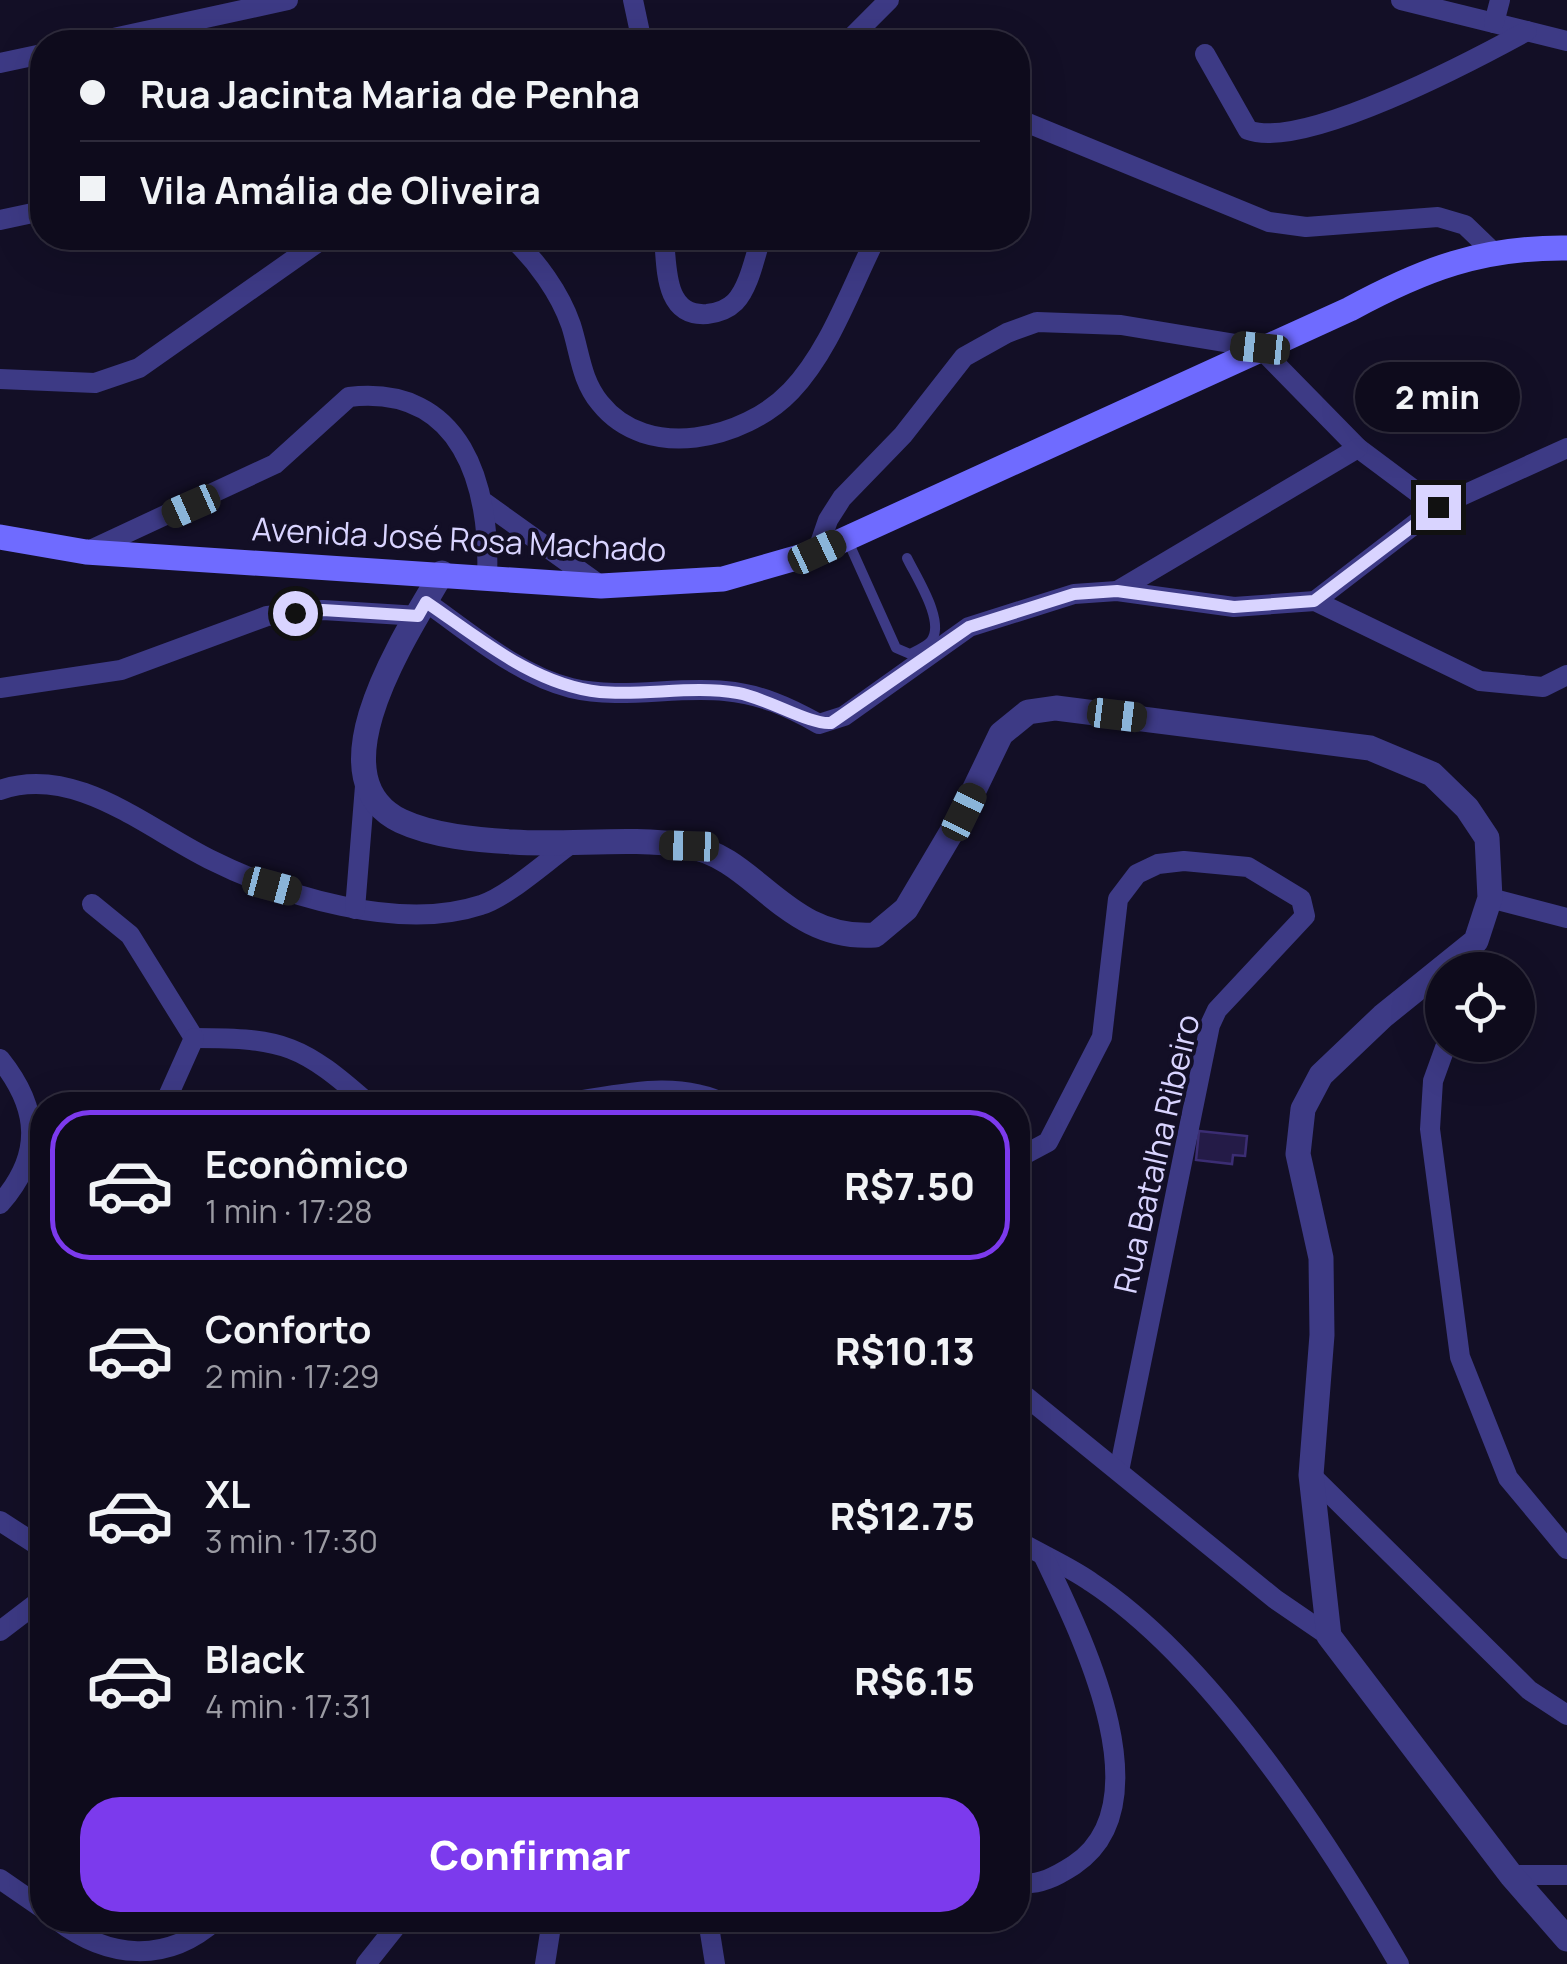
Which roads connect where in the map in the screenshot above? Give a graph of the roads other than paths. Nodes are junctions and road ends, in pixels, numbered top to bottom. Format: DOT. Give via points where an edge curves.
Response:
graph roads {
  1 [pos="288,0"];
  2 [pos="634,0"];
  3 [pos="889,0"];
  4 [pos="1400,0"];
  5 [pos="1500,0"];
  6 [pos="1494,24"];
  7 [pos="192,30"];
  8 [pos="640,30"];
  9 [pos="858,30"];
  10 [pos="1527,31"];
  11 [pos="1567,42"];
  12 [pos="1205,54"];
  13 [pos="30,57"];
  14 [pos="0,63"];
  15 [pos="1030,123"];
  16 [pos="30,214"];
  17 [pos="0,220"];
  18 [pos="1567,248"];
  19 [pos="307,250"];
  20 [pos="523,250"];
  21 [pos="665,250"];
  22 [pos="756,250"];
  23 [pos="870,250"];
  24 [pos="1492,251"];
  25 [pos="1260,348"];
  26 [pos="0,378"];
  27 [pos="1358,448"];
  28 [pos="1567,448"];
  29 [pos="485,503"];
  30 [pos="1438,507"];
  31 [pos="0,537"];
  32 [pos="846,538"];
  33 [pos="86,552"];
  34 [pos="817,552"];
  35 [pos="907,558"];
  36 [pos="442,573"];
  37 [pos="487,578"];
  38 [pos="601,586"];
  39 [pos="1117,591"];
  40 [pos="1314,601"];
  41 [pos="422,609"];
  42 [pos="1567,676"];
  43 [pos="0,688"];
  44 [pos="365,786"];
  45 [pos="0,790"];
  46 [pos="576,840"];
  47 [pos="1490,898"];
  48 [pos="92,904"];
  49 [pos="355,909"];
  50 [pos="1567,918"];
  51 [pos="1476,942"];
  52 [pos="1474,952"];
  53 [pos="194,1038"];
  54 [pos="0,1059"];
  55 [pos="1440,1062"];
  56 [pos="170,1092"];
  57 [pos="355,1092"];
  58 [pos="634,1092"];
  59 [pos="691,1092"];
  60 [pos="30,1121"];
  61 [pos="30,1147"];
  62 [pos="1030,1152"];
  63 [pos="0,1204"];
  64 [pos="1030,1400"];
  65 [pos="1119,1471"];
  66 [pos="1311,1475"];
  67 [pos="0,1521"];
  68 [pos="30,1540"];
  69 [pos="1030,1549"];
  70 [pos="1567,1549"];
  71 [pos="1042,1556"];
  72 [pos="30,1607"];
  73 [pos="0,1631"];
  74 [pos="1329,1636"];
  75 [pos="1567,1715"];
  76 [pos="1511,1875"];
  77 [pos="1567,1875"];
  78 [pos="0,1879"];
  79 [pos="1030,1885"];
  80 [pos="30,1900"];
  81 [pos="77,1932"];
  82 [pos="199,1932"];
  83 [pos="391,1932"];
  84 [pos="550,1932"];
  85 [pos="710,1932"];
  86 [pos="1567,1939"];
  87 [pos="366,1964"];
  88 [pos="546,1964"];
  89 [pos="715,1964"];
  90 [pos="1399,1964"];
  1 -- 7 [label="street"];
  2 -- 8 [label="street"];
  3 -- 9 [label="street"];
  4 -- 6 [label="street"];
  5 -- 6 [label="street"];
  6 -- 10 [label="street"];
  10 -- 11 [label="street"];
  10 -- 12 [label="street" via="1413,90 1276,133 1248,130"];
  13 -- 14 [label="street"];
  15 -- 24 [label="street" via="1269,222 1306,227 1438,218 1466,225"];
  16 -- 17 [label="street"];
  18 -- 24 [label="main road, Avenida José Rosa Machado"];
  19 -- 26 [label="street" via="139,368 95,383"];
  20 -- 23 [label="street" via="570,322 584,378 601,405 626,426 672,442 748,421 790,392 820,350"];
  21 -- 22 [label="street" via="669,288 679,307 697,314 719,313 736,301"];
  24 -- 25 [label="main road, Avenida José Rosa Machado" via="1414,274"];
  25 -- 27 [label="street"];
  25 -- 32 [label="main road, Avenida José Rosa Machado"];
  25 -- 34 [label="street" via="1120,326 1038,322 1007,333 964,357 842,498"];
  27 -- 30 [label="street"];
  27 -- 39 [label="street"];
  28 -- 30 [label="street"];
  29 -- 33 [label="street" via="438,416 399,396 349,397 276,464"];
  29 -- 37 [label="street"];
  29 -- 38 [label="street"];
  30 -- 40 [label="street"];
  31 -- 33 [label="main road, Avenida José Rosa Machado"];
  32 -- 34 [label="main road, Avenida José Rosa Machado"];
  32 -- 35 [label="lane" via="896,648 910,654 930,642 934,618"];
  33 -- 36 [label="main road, Avenida José Rosa Machado"];
  34 -- 38 [label="main road, Avenida José Rosa Machado" via="723,578"];
  36 -- 37 [label="main road, Avenida José Rosa Machado"];
  36 -- 41 [label="street"];
  37 -- 38 [label="main road, Avenida José Rosa Machado"];
  39 -- 40 [label="street" via="1234,607"];
  39 -- 41 [label="street" via="1074,594 969,627 844,716 819,724 786,706 724,690 568,688"];
  40 -- 42 [label="street" via="1480,681 1543,687"];
  41 -- 43 [label="street" via="267,616 120,670"];
  41 -- 44 [label="street" via="369,716 361,749"];
  44 -- 46 [label="street" via="398,820 432,831 515,842"];
  44 -- 49 [label="street"];
  45 -- 49 [label="street" via="25,781 72,786 272,886"];
  46 -- 47 [label="street" via="689,846 714,855 824,931 875,936 906,909 1002,734 1028,712 1056,708 1370,748 1432,774 1488,838"];
  46 -- 49 [label="street" via="483,905 422,912"];
  47 -- 50 [label="street"];
  47 -- 51 [label="street"];
  48 -- 53 [label="street" via="130,935"];
  51 -- 52 [label="street"];
  51 -- 66 [label="street" via="1322,1074 1304,1109 1298,1154 1321,1277"];
  53 -- 56 [label="street"];
  53 -- 57 [label="street" via="287,1044"];
  54 -- 60 [label="street" via="26,1099"];
  55 -- 70 [label="street" via="1433,1081 1432,1177 1460,1357 1508,1478"];
  58 -- 59 [label="street"];
  61 -- 63 [label="street" via="20,1181"];
  62 -- 65 [label="street, Rua Batalha Ribeiro" via="1048,1142 1102,1037 1118,899 1138,874 1184,861 1248,868 1301,899 1305,916 1217,1010 1210,1026"];
  64 -- 65 [label="street"];
  65 -- 74 [label="street"];
  66 -- 74 [label="street"];
  66 -- 75 [label="street" via="1529,1690"];
  67 -- 68 [label="street"];
  69 -- 71 [label="street"];
  71 -- 79 [label="street" via="1071,1614 1117,1751 1112,1812 1093,1852"];
  71 -- 90 [label="street" via="1092,1582 1171,1649 1267,1764"];
  72 -- 73 [label="street"];
  74 -- 76 [label="street"];
  76 -- 77 [label="street"];
  76 -- 86 [label="street"];
  78 -- 80 [label="street"];
  81 -- 82 [label="street" via="104,1948 139,1954 180,1946"];
  83 -- 87 [label="street"];
  84 -- 88 [label="street"];
  85 -- 89 [label="street"];
}
